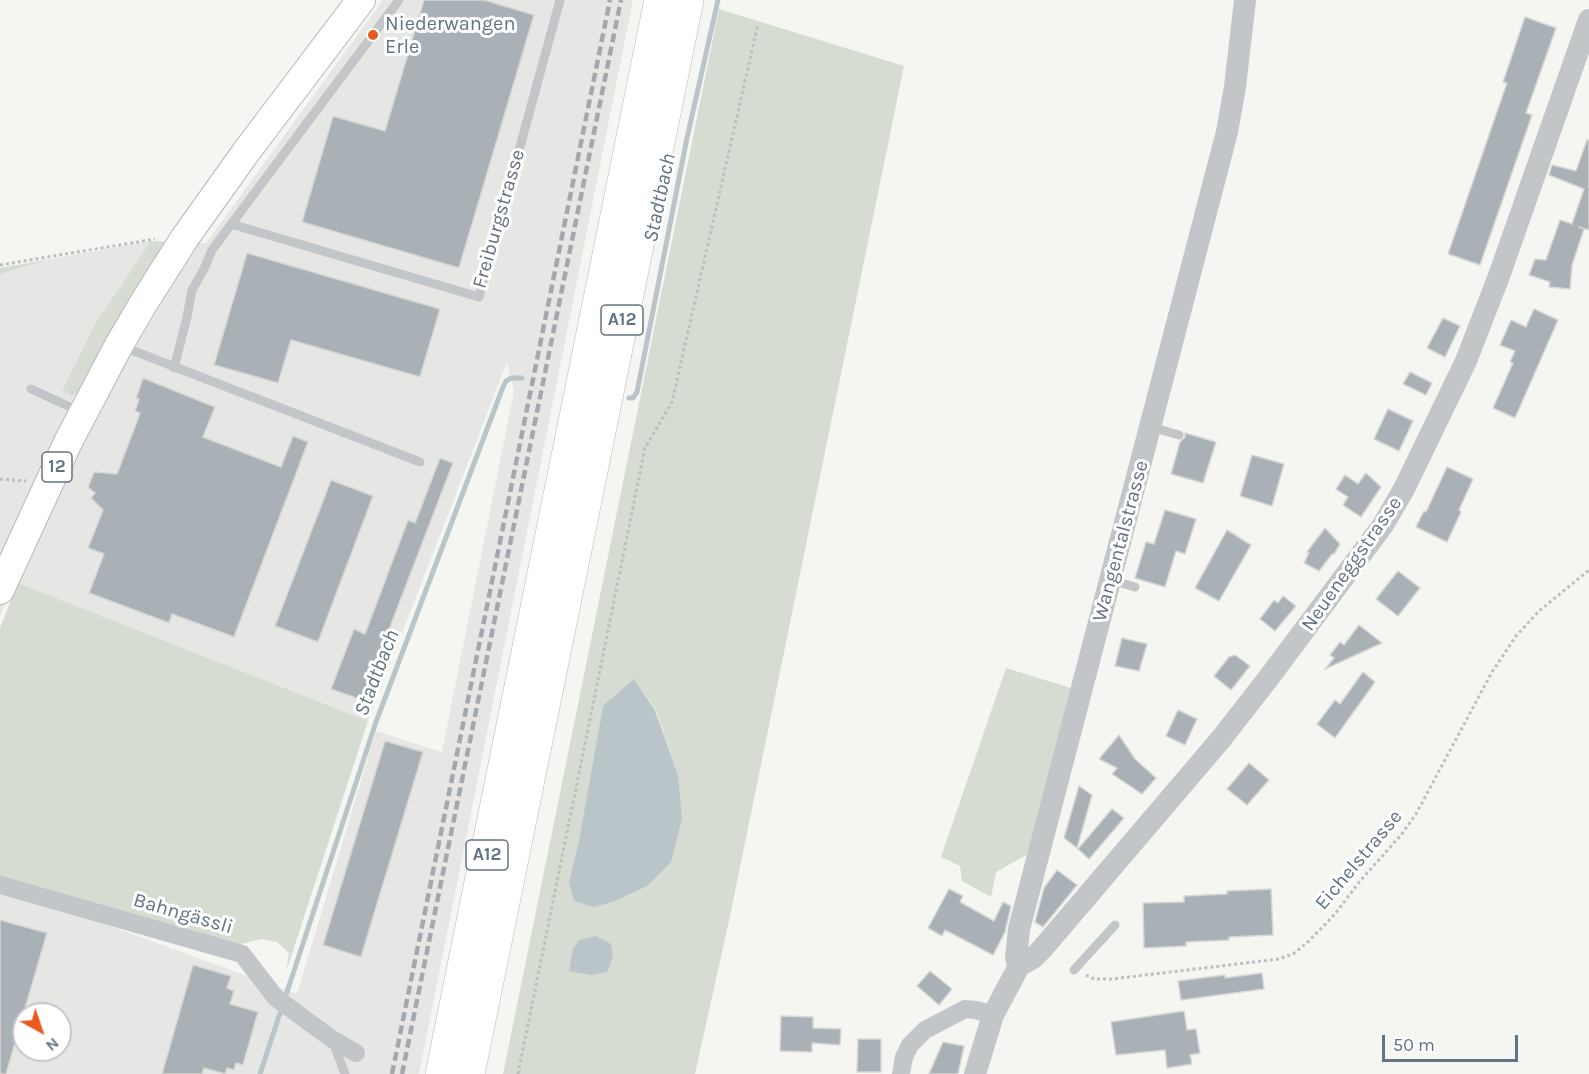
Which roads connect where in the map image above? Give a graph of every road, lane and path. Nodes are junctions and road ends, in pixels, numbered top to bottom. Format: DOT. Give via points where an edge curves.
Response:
graph roads {
  1 [pos="361,0"];
  2 [pos="399,0"];
  3 [pos="560,0"];
  4 [pos="661,0"];
  5 [pos="687,0"];
  6 [pos="1245,0"];
  7 [pos="1589,20"];
  8 [pos="758,24"];
  9 [pos="231,224"];
  10 [pos="184,240"];
  11 [pos="0,266"];
  12 [pos="119,345"];
  13 [pos="174,368"];
  14 [pos="31,389"];
  15 [pos="83,413"];
  16 [pos="1151,427"];
  17 [pos="1179,435"];
  18 [pos="420,462"];
  19 [pos="1589,570"];
  20 [pos="1111,580"];
  21 [pos="1135,587"];
  22 [pos="0,590"];
  23 [pos="0,885"];
  24 [pos="1115,925"];
  25 [pos="1019,966"];
  26 [pos="1074,970"];
  27 [pos="993,1015"];
  28 [pos="332,1039"];
  29 [pos="356,1053"];
  30 [pos="345,1074"];
  31 [pos="442,1074"];
  32 [pos="468,1074"];
  33 [pos="518,1074"];
  34 [pos="901,1074"];
  35 [pos="975,1074"];
  1 -- 10 [label="main road, 12"];
  2 -- 9 [label="lane"];
  3 -- 9 [label="lane, Freiburgstrasse" via="479,297"];
  4 -- 31 [label="highway, A12"];
  5 -- 32 [label="highway, A12"];
  6 -- 16 [label="street, Wangentalstrasse" via="1227,132"];
  7 -- 25 [label="street, Neueneggstrasse" via="1466,361 1383,525 1221,739 1042,948"];
  8 -- 33 [label="path" via="672,402 645,448"];
  9 -- 13 [label="lane" via="212,250 192,290"];
  10 -- 11 [label="path" via="149,239"];
  10 -- 12 [label="main road, 12"];
  12 -- 13 [label="lane"];
  12 -- 15 [label="main road, 12"];
  13 -- 18 [label="lane"];
  14 -- 15 [label="lane"];
  15 -- 22 [label="main road, 12"];
  16 -- 17 [label="lane"];
  16 -- 20 [label="street, Wangentalstrasse"];
  19 -- 26 [label="path, Eichelstrasse" via="1539,611 1516,636 1492,672 1416,814 1335,914 1301,948 1279,959 1112,979 1094,979"];
  20 -- 21 [label="lane"];
  20 -- 25 [label="street, Wangentalstrasse" via="1019,929"];
  23 -- 28 [label="street, Bahngässli" via="242,954 276,998"];
  24 -- 26 [label="lane"];
  25 -- 27 [label="street, Wangentalstrasse"];
  27 -- 34 [label="street" via="965,1009 925,1030 910,1045"];
  27 -- 35 [label="street, Wangentalstrasse"];
  28 -- 29 [label="street, Bahngässli"];
  28 -- 30 [label="lane"];
}
